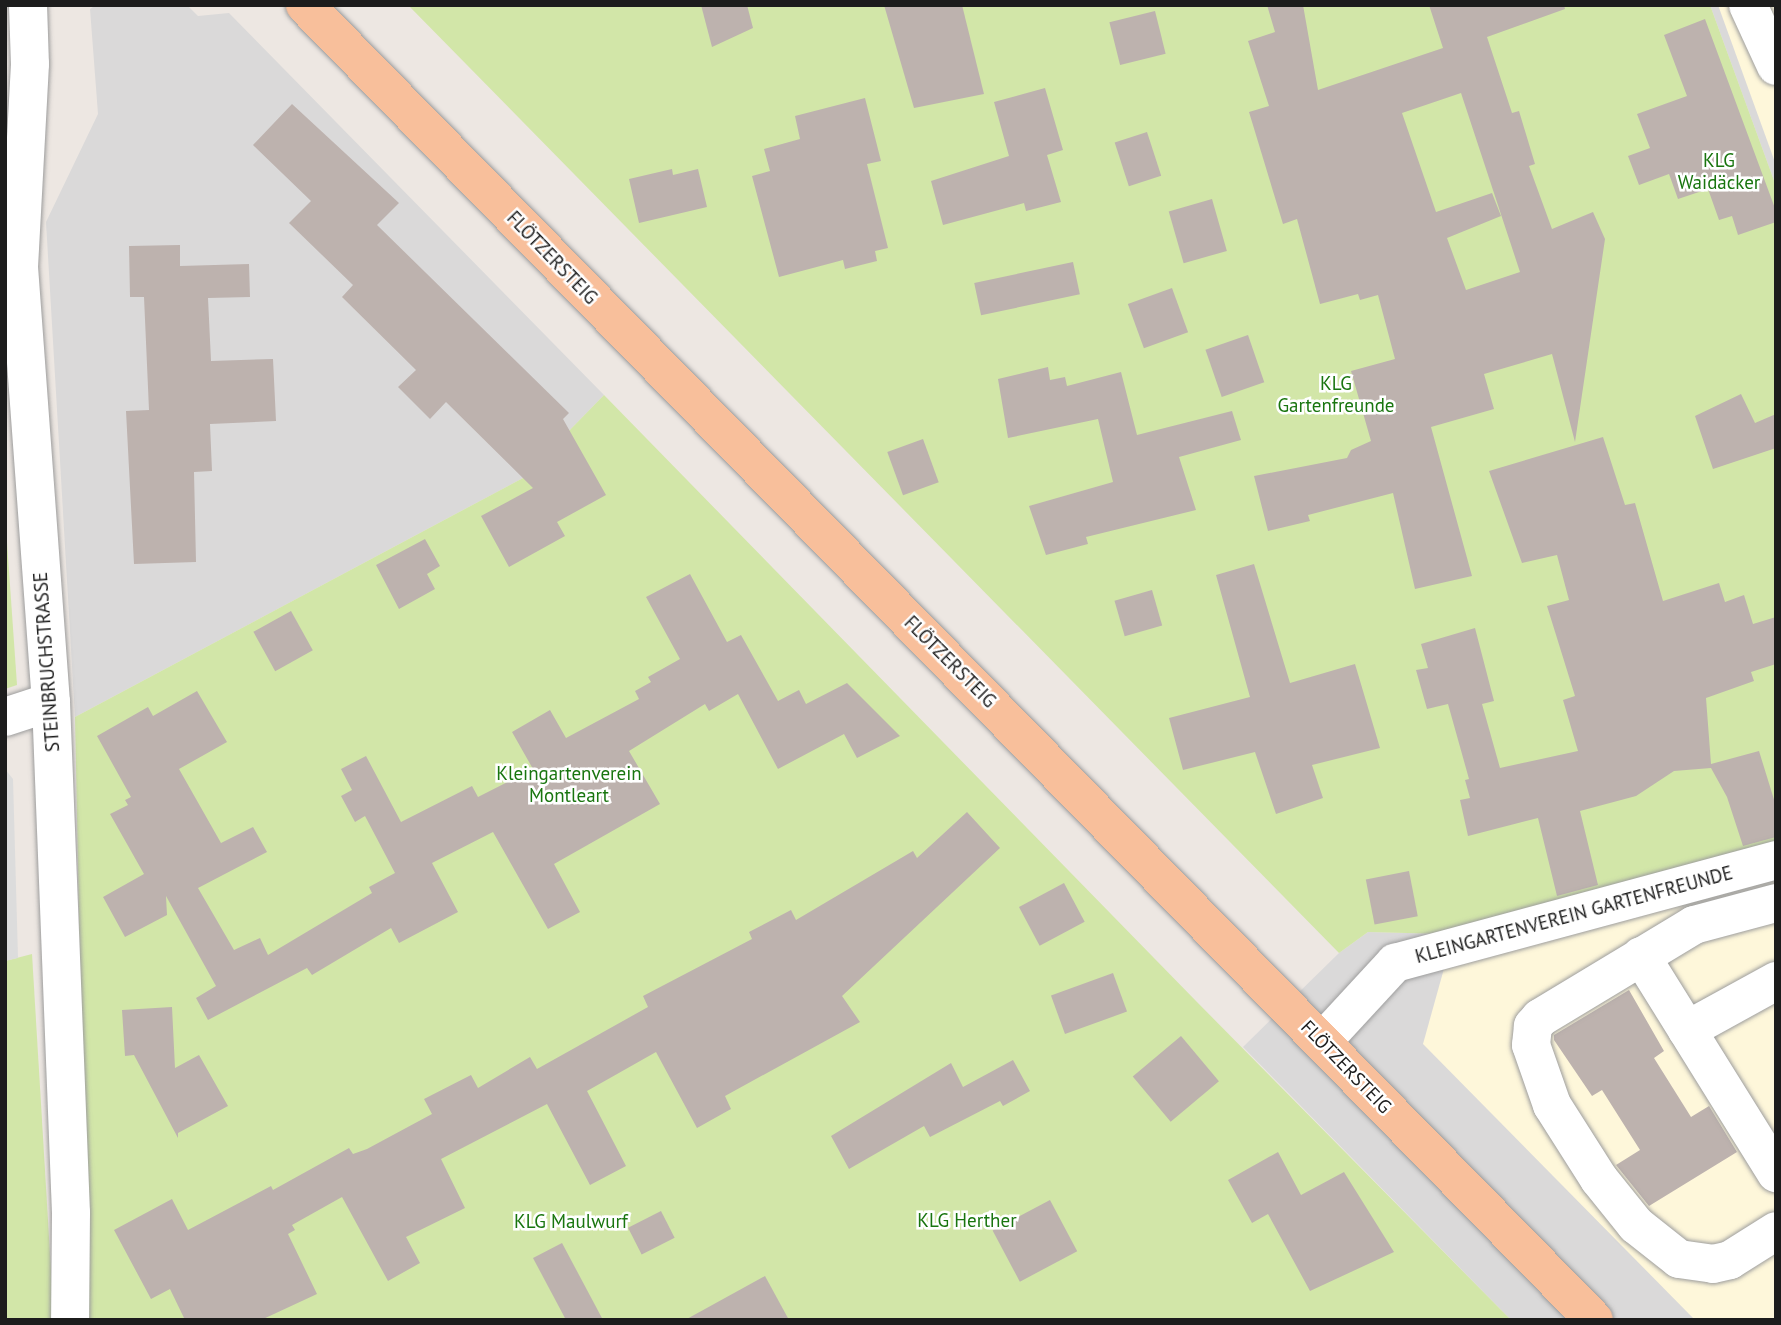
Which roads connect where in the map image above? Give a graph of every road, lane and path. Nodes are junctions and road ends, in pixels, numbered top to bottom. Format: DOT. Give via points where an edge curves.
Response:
graph roads {
  1 [pos="27,5"];
  2 [pos="304,5"];
  3 [pos="1748,5"];
  4 [pos="1776,66"];
  5 [pos="51,702"];
  6 [pos="5,717"];
  7 [pos="1776,860"];
  8 [pos="1776,903"];
  9 [pos="1641,956"];
  10 [pos="1776,981"];
  11 [pos="1687,1030"];
  12 [pos="1322,1042"];
  13 [pos="1776,1173"];
  14 [pos="1776,1231"];
  15 [pos="70,1320"];
  16 [pos="1594,1320"];
  1 -- 5 [label="street, STEINBRUCHSTRASSE" via="30,64 19,267"];
  2 -- 12 [label="main road, FLÖTZERSTEIG"];
  3 -- 4 [label="street"];
  5 -- 6 [label="street"];
  5 -- 15 [label="street, STEINBRUCHSTRASSE" via="71,1213"];
  7 -- 12 [label="street, KLEINGARTENVEREIN GARTENFREUNDE" via="1395,963"];
  8 -- 9 [label="street" via="1694,925"];
  9 -- 11 [label="street"];
  9 -- 14 [label="street" via="1533,1026 1537,1072 1552,1105 1599,1179 1636,1225 1679,1259 1713,1264 1730,1260"];
  10 -- 11 [label="street"];
  11 -- 13 [label="street"];
  12 -- 16 [label="main road, FLÖTZERSTEIG"];
}
